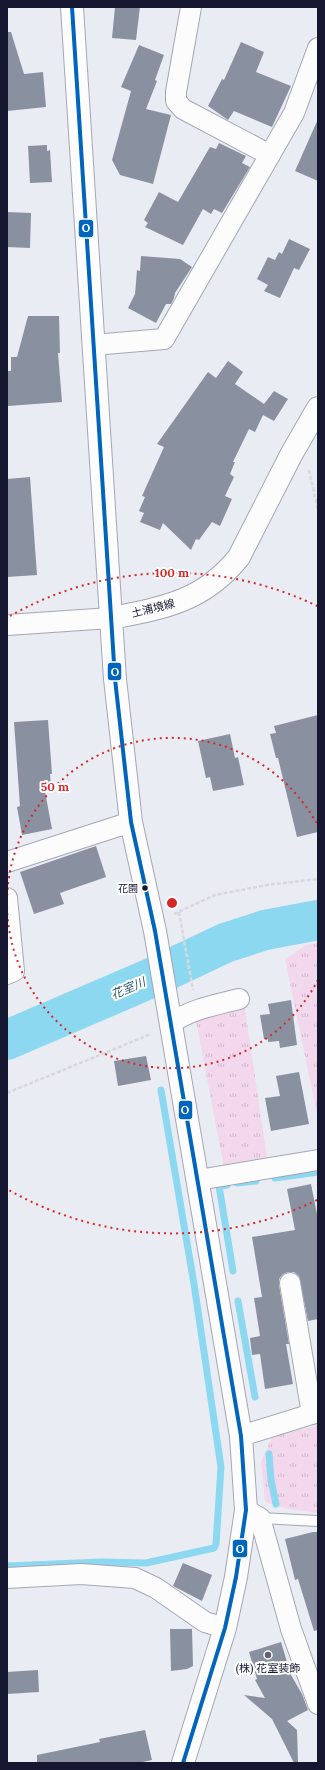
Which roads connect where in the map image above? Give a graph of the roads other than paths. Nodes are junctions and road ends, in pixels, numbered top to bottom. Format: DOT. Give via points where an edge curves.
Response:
graph roads {
  1 [pos="72,7"];
  2 [pos="191,7"];
  3 [pos="318,48"];
  4 [pos="270,155"];
  5 [pos="93,345"];
  6 [pos="318,408"];
  7 [pos="112,618"];
  8 [pos="7,625"];
  9 [pos="131,822"];
  10 [pos="7,862"];
  11 [pos="7,898"];
  12 [pos="7,974"];
  13 [pos="239,999"];
  14 [pos="170,1017"];
  15 [pos="318,1160"];
  16 [pos="198,1180"];
  17 [pos="290,1283"];
  18 [pos="315,1413"];
  19 [pos="241,1436"];
  20 [pos="253,1514"];
  21 [pos="318,1521"];
  22 [pos="7,1578"];
  23 [pos="225,1628"];
  24 [pos="318,1704"];
  25 [pos="183,1763"];
  1 -- 5 [label="main road"];
  2 -- 4 [label="street" via="176,101 183,108"];
  3 -- 4 [label="street" via="294,113"];
  4 -- 5 [label="street" via="164,339"];
  5 -- 7 [label="main road"];
  6 -- 7 [label="main road, 土浦境線" via="239,557 227,571 214,583 186,599 158,609"];
  7 -- 8 [label="street"];
  7 -- 9 [label="main road" via="115,679"];
  9 -- 10 [label="street"];
  9 -- 14 [label="main road" via="154,925"];
  11 -- 12 [label="street" via="14,971"];
  13 -- 14 [label="street" via="197,1009 182,1016"];
  14 -- 16 [label="main road"];
  15 -- 16 [label="street"];
  16 -- 19 [label="main road"];
  17 -- 18 [label="street"];
  18 -- 19 [label="street"];
  19 -- 20 [label="main road"];
  20 -- 21 [label="lane"];
  20 -- 23 [label="main road"];
  20 -- 24 [label="street"];
  22 -- 23 [label="street" via="81,1574 135,1578 156,1588 205,1622"];
  23 -- 25 [label="main road"];
}
